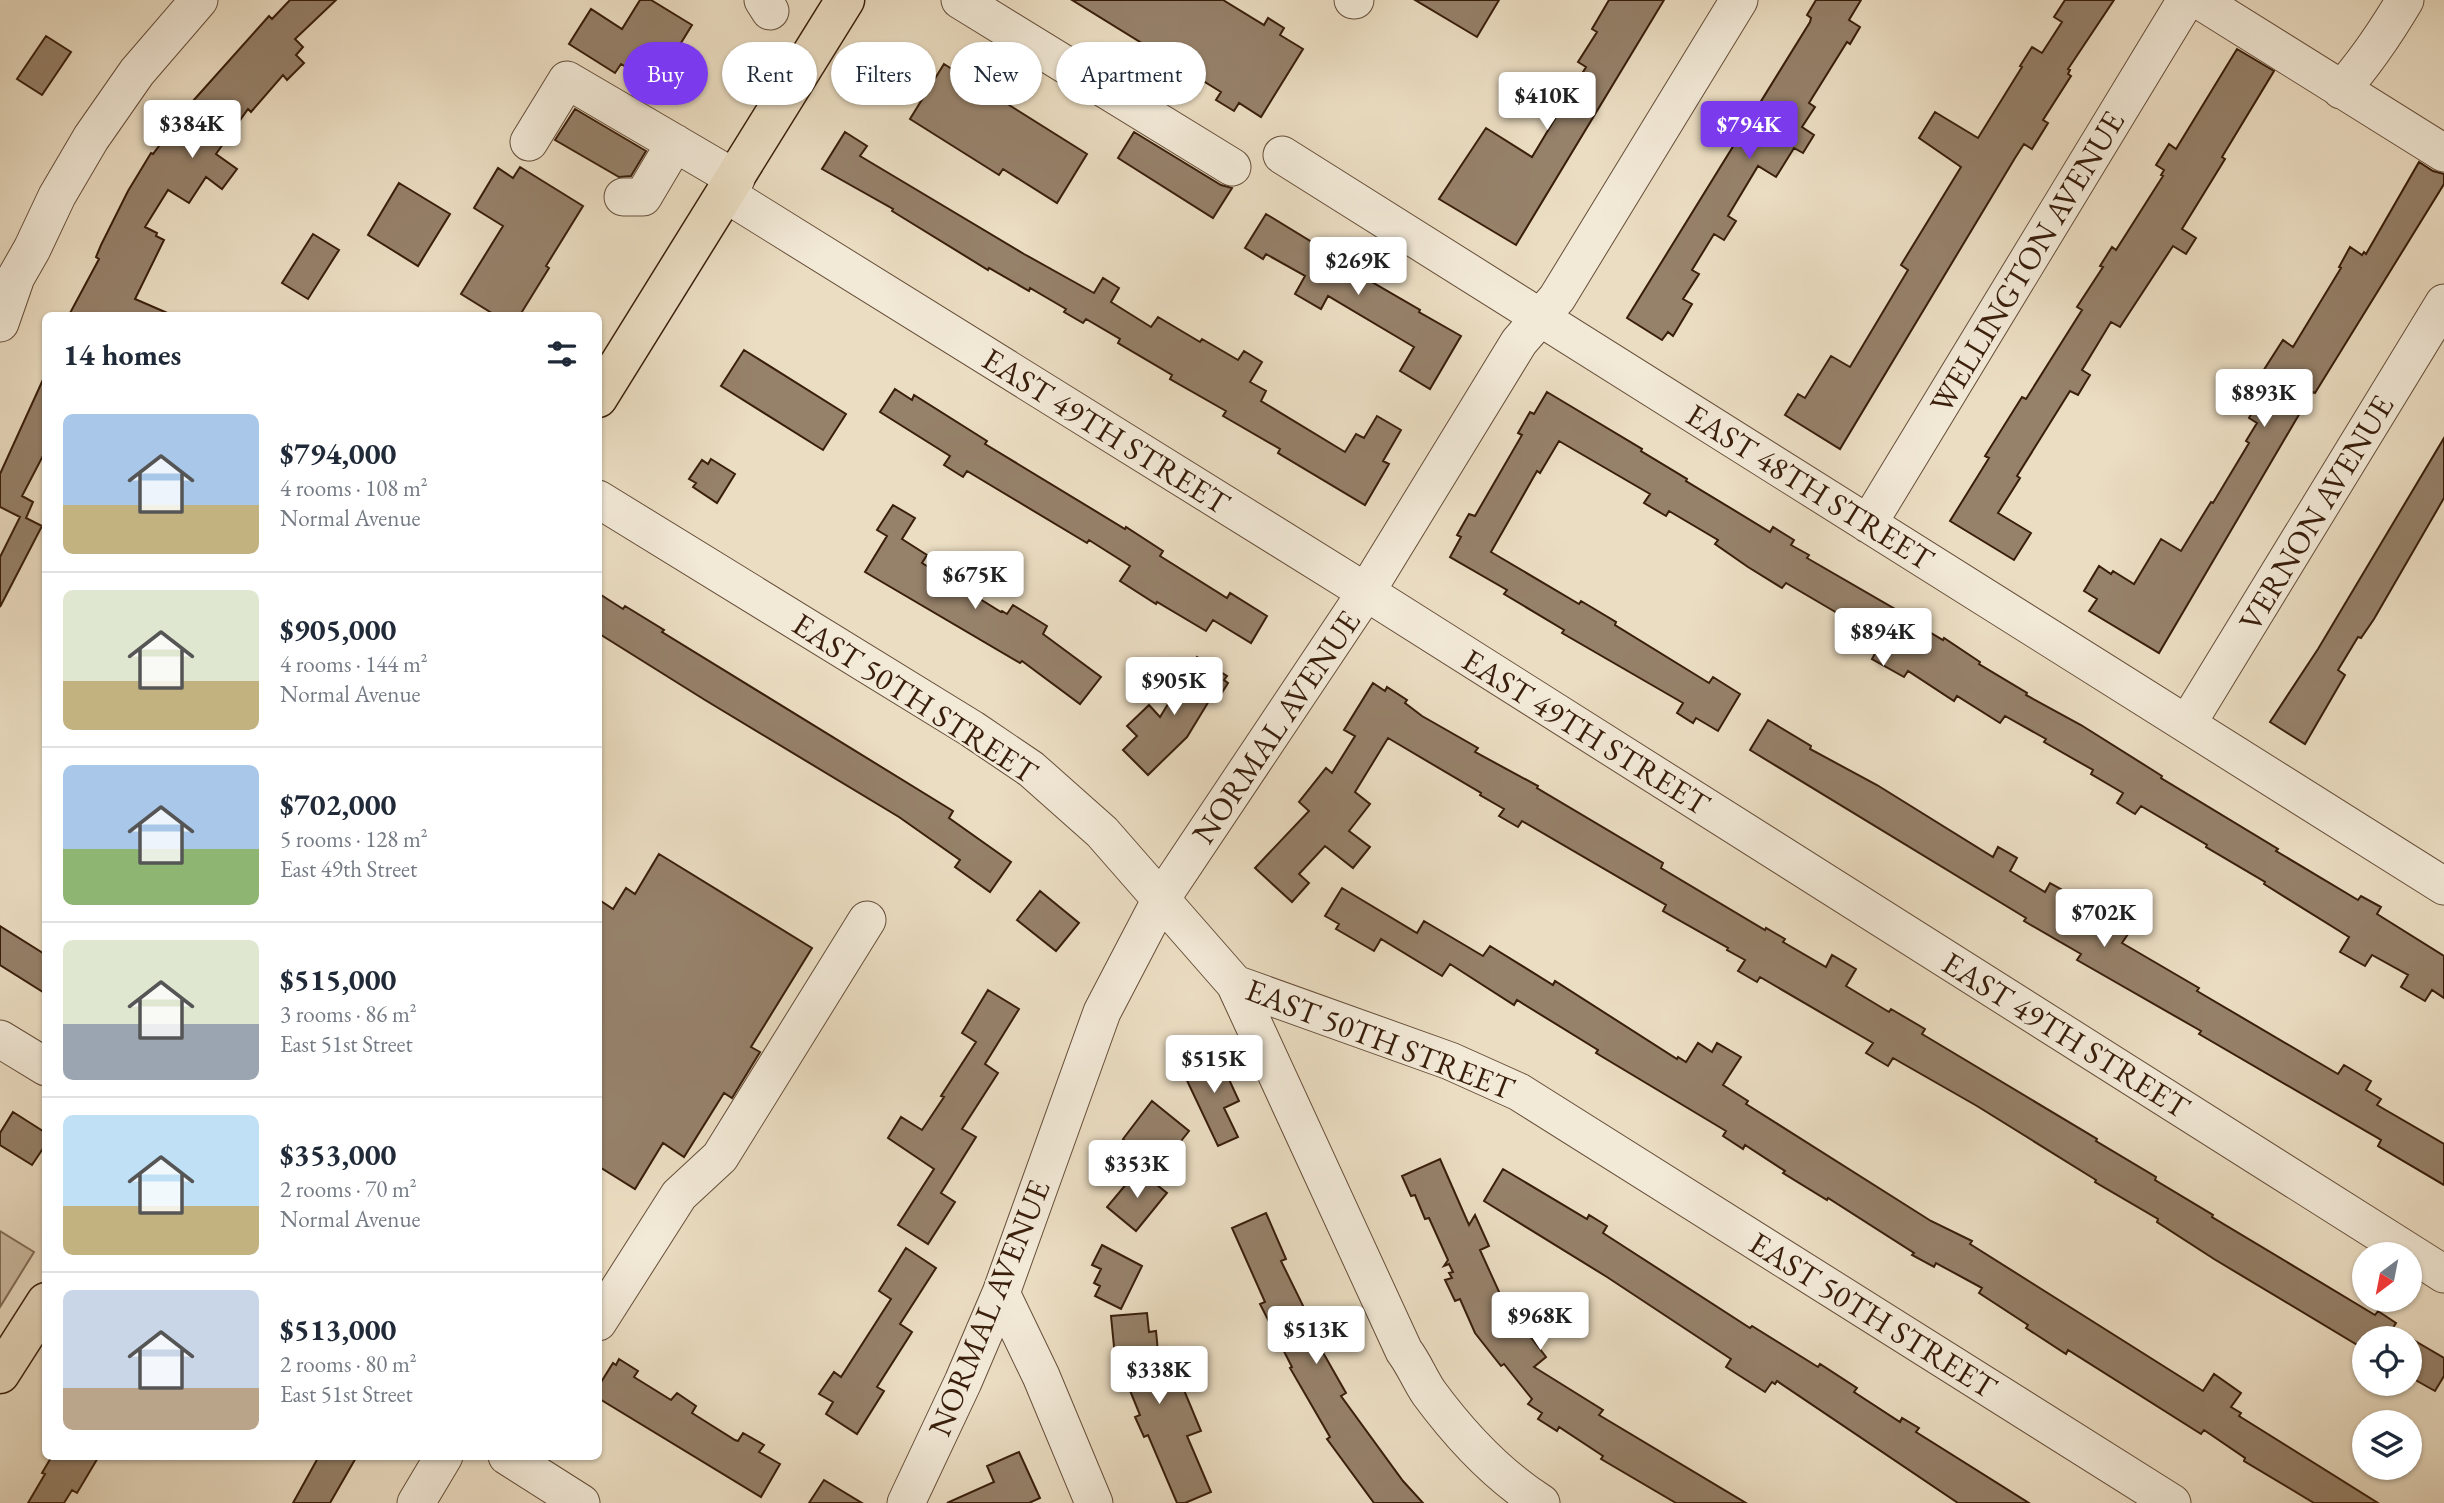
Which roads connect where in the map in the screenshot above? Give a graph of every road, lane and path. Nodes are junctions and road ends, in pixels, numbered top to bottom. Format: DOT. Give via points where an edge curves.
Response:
graph roads {
  1 [pos="199,0"];
  2 [pos="845,0"];
  3 [pos="1739,0"];
  4 [pos="2186,0"];
  5 [pos="2199,0"];
  6 [pos="2405,0"];
  7 [pos="974,4"];
  8 [pos="2341,90"];
  9 [pos="529,142"];
  10 [pos="676,143"];
  11 [pos="2444,153"];
  12 [pos="1282,155"];
  13 [pos="1232,167"];
  14 [pos="731,186"];
  15 [pos="623,197"];
  16 [pos="8,272"];
  17 [pos="2444,303"];
  18 [pos="1539,318"];
  19 [pos="0,323"];
  20 [pos="602,392"];
  21 [pos="602,501"];
  22 [pos="1868,524"];
  23 [pos="1366,592"];
  24 [pos="2187,724"];
  25 [pos="2444,886"];
  26 [pos="1161,899"];
  27 [pos="867,920"];
  28 [pos="1235,984"];
  29 [pos="0,1039"];
  30 [pos="42,1065"];
  31 [pos="2444,1274"];
  32 [pos="1002,1293"];
  33 [pos="42,1308"];
  34 [pos="602,1316"];
  35 [pos="0,1374"];
  36 [pos="442,1460"];
  37 [pos="513,1460"];
  38 [pos="416,1503"];
  39 [pos="581,1503"];
  40 [pos="906,1503"];
  41 [pos="1094,1503"];
  42 [pos="1541,1503"];
  43 [pos="2172,1503"];
  1 -- 16 [label="street" via="136,72"];
  2 -- 14 [label="main road"];
  3 -- 18 [label="street, NORMAL AVENUE" via="1557,298"];
  4 -- 22 [label="street, WELLINGTON AVENUE"];
  5 -- 8 [label="street"];
  6 -- 8 [label="street"];
  7 -- 13 [label="street"];
  8 -- 11 [label="street"];
  9 -- 10 [label="street, EAST 49TH STREET" via="567,80"];
  10 -- 14 [label="street, EAST 49TH STREET"];
  10 -- 15 [label="street" via="643,197"];
  12 -- 18 [label="street, EAST 48TH STREET"];
  14 -- 20 [label="main road"];
  14 -- 23 [label="street, EAST 49TH STREET"];
  16 -- 19 [label="street"];
  17 -- 24 [label="street, VERNON AVENUE"];
  18 -- 22 [label="street, EAST 48TH STREET"];
  18 -- 23 [label="street, NORMAL AVENUE" via="1519,342"];
  21 -- 26 [label="street, EAST 50TH STREET" via="1012,754 1102,832"];
  22 -- 24 [label="street, EAST 48TH STREET"];
  23 -- 26 [label="street, NORMAL AVENUE"];
  23 -- 31 [label="street, EAST 49TH STREET"];
  24 -- 25 [label="street, EAST 48TH STREET"];
  26 -- 28 [label="street, EAST 50TH STREET"];
  26 -- 32 [label="street, NORMAL AVENUE" via="1102,1012"];
  27 -- 34 [label="street" via="720,1157 678,1195"];
  28 -- 42 [label="street" via="1404,1351 1464,1436"];
  28 -- 43 [label="street, EAST 50TH STREET" via="1450,1061 1519,1092"];
  29 -- 30 [label="street"];
  32 -- 40 [label="street, NORMAL AVENUE"];
  32 -- 41 [label="street"];
  33 -- 35 [label="main road"];
  36 -- 38 [label="street"];
  37 -- 39 [label="street"];
}
